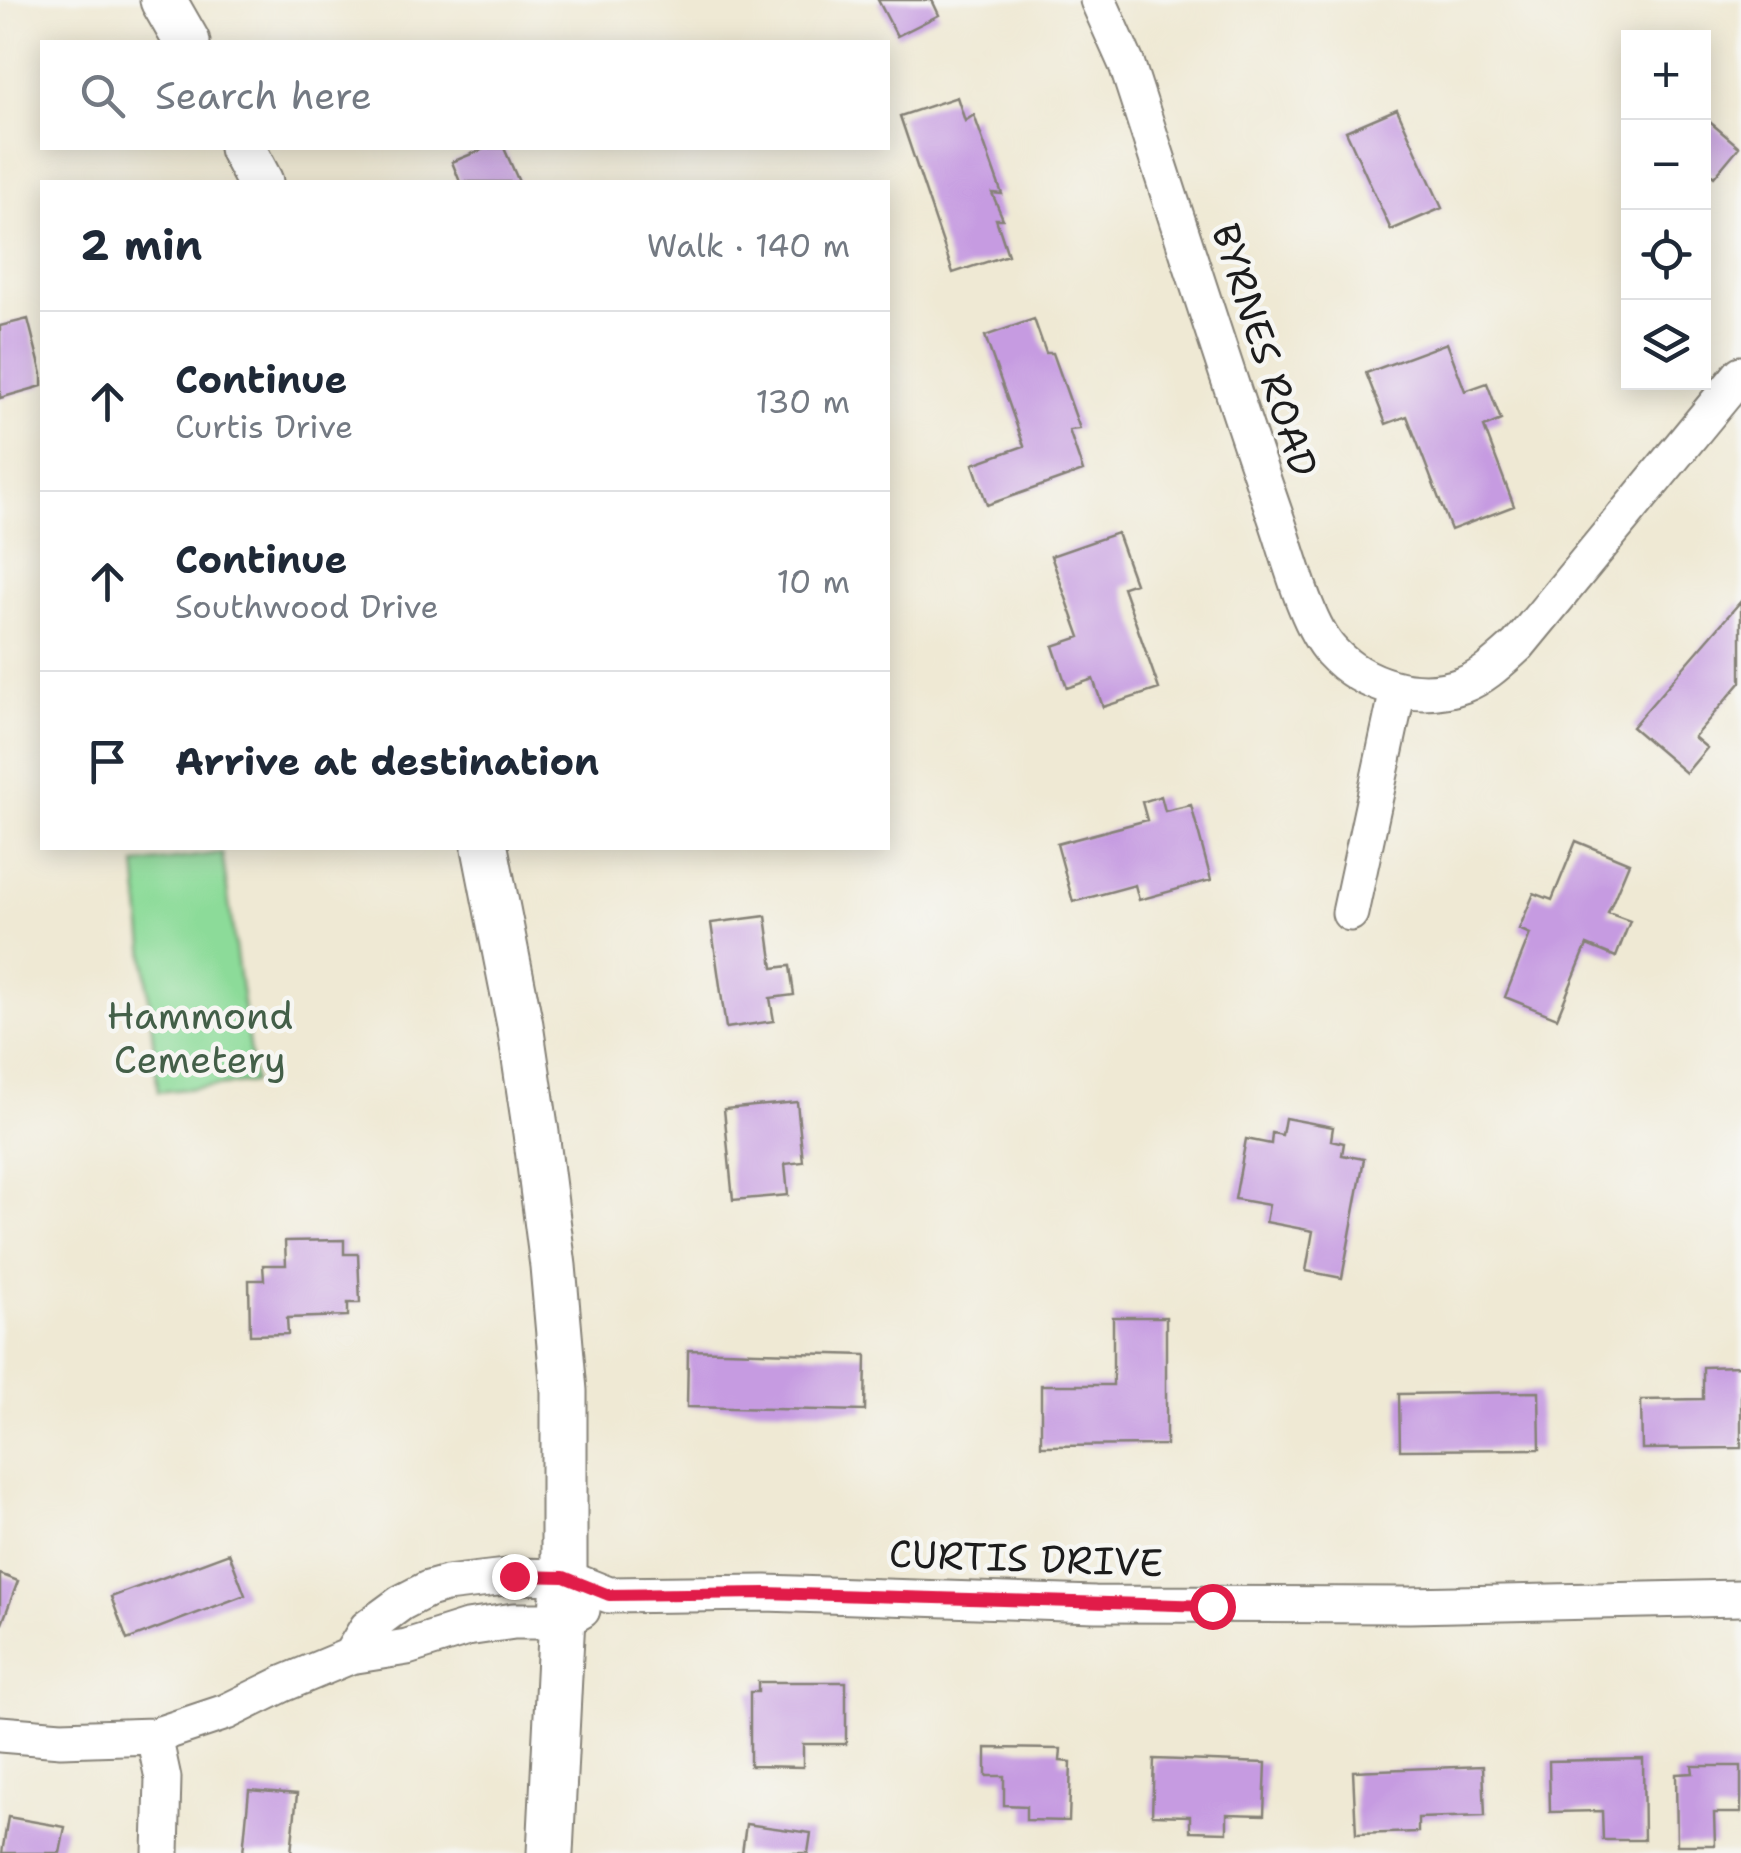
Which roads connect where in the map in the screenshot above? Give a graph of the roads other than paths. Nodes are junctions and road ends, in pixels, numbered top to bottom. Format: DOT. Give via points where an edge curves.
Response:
graph roads {
  1 [pos="164,0"];
  2 [pos="1098,0"];
  3 [pos="186,40"];
  4 [pos="243,150"];
  5 [pos="259,180"];
  6 [pos="1741,374"];
  7 [pos="1398,690"];
  8 [pos="485,850"];
  9 [pos="1350,914"];
  10 [pos="1741,1598"];
  11 [pos="563,1599"];
  12 [pos="350,1656"];
  13 [pos="0,1734"];
  14 [pos="154,1736"];
  15 [pos="161,1853"];
  16 [pos="550,1853"];
  1 -- 3 [label="main road"];
  2 -- 7 [label="street, BYRNES ROAD" via="1127,64 1314,626 1350,668"];
  4 -- 5 [label="main road"];
  6 -- 7 [label="street, BYRNES ROAD" via="1518,645 1465,684"];
  7 -- 9 [label="street"];
  8 -- 11 [label="main road" via="520,1025 553,1266 564,1391"];
  10 -- 11 [label="street, CURTIS DRIVE" via="1212,1606 765,1593"];
  11 -- 12 [label="street" via="514,1622"];
  11 -- 12 [label="street" via="514,1576 428,1590 367,1628"];
  11 -- 16 [label="main road"];
  12 -- 14 [label="street"];
  13 -- 14 [label="street"];
  14 -- 15 [label="street" via="163,1778"];
}
